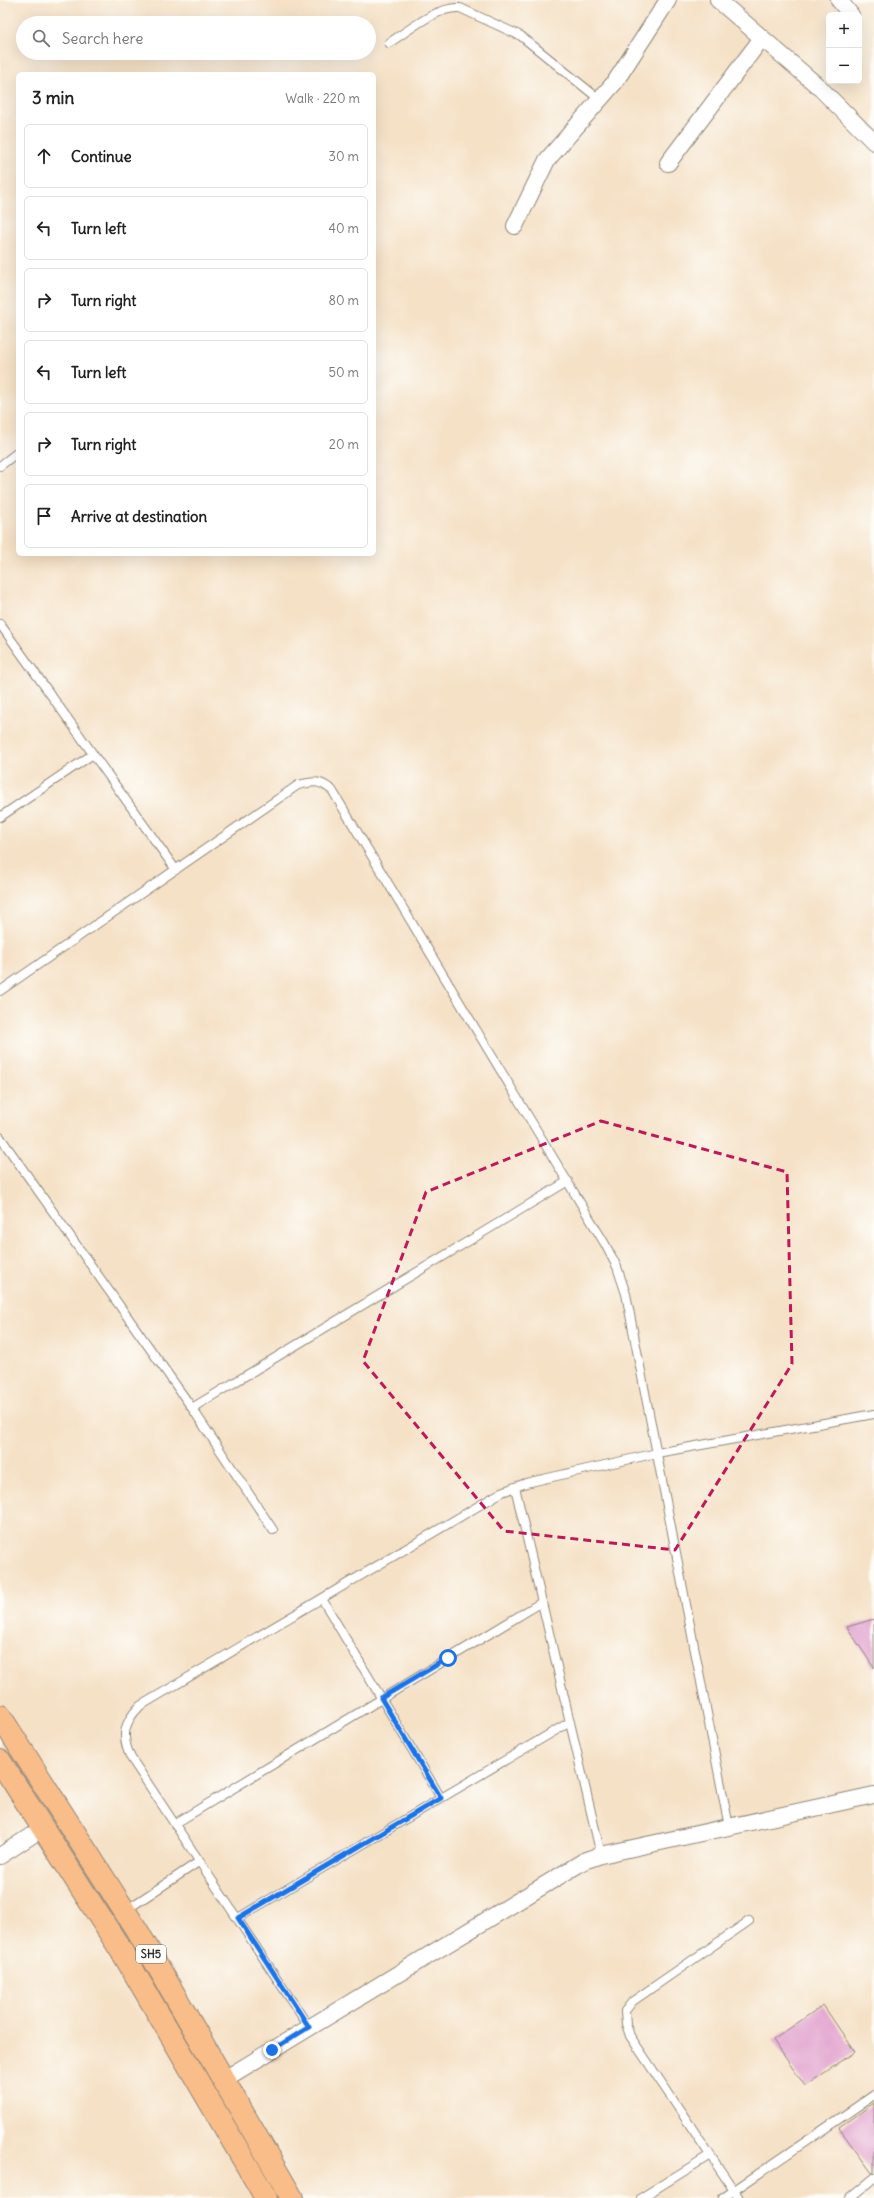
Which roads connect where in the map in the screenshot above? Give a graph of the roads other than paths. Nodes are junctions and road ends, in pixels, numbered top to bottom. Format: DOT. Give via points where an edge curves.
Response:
graph roads {
  1 [pos="668,0"];
  2 [pos="718,0"];
  3 [pos="839,0"];
  4 [pos="849,12"];
  5 [pos="762,38"];
  6 [pos="389,43"];
  7 [pos="599,99"];
  8 [pos="874,142"];
  9 [pos="668,163"];
  10 [pos="515,226"];
  11 [pos="16,454"];
  12 [pos="0,466"];
  13 [pos="0,624"];
  14 [pos="93,754"];
  15 [pos="0,817"];
  16 [pos="176,870"];
  17 [pos="0,991"];
  18 [pos="0,1137"];
  19 [pos="568,1181"];
  20 [pos="192,1408"];
  21 [pos="874,1414"];
  22 [pos="657,1453"];
  23 [pos="515,1487"];
  24 [pos="273,1530"];
  25 [pos="322,1598"];
  26 [pos="542,1602"];
  27 [pos="381,1698"];
  28 [pos="0,1716"];
  29 [pos="570,1722"];
  30 [pos="0,1761"];
  31 [pos="874,1795"];
  32 [pos="441,1798"];
  33 [pos="176,1823"];
  34 [pos="729,1827"];
  35 [pos="43,1828"];
  36 [pos="601,1855"];
  37 [pos="0,1856"];
  38 [pos="200,1861"];
  39 [pos="125,1911"];
  40 [pos="238,1918"];
  41 [pos="748,1921"];
  42 [pos="309,2027"];
  43 [pos="223,2080"];
  44 [pos="874,2095"];
  45 [pos="710,2155"];
  46 [pos="874,2178"];
  47 [pos="734,2191"];
  48 [pos="266,2198"];
  49 [pos="292,2198"];
  50 [pos="641,2198"];
  51 [pos="724,2198"];
  52 [pos="739,2198"];
  53 [pos="850,2198"];
  1 -- 7 [label="street" via="622,71"];
  2 -- 5 [label="street"];
  3 -- 4 [label="street"];
  5 -- 8 [label="street" via="819,87"];
  5 -- 9 [label="street"];
  6 -- 7 [label="lane" via="441,10 460,8 521,36"];
  7 -- 10 [label="street" via="547,160"];
  11 -- 12 [label="lane"];
  13 -- 14 [label="lane"];
  14 -- 15 [label="lane"];
  14 -- 16 [label="lane"];
  16 -- 17 [label="lane"];
  16 -- 19 [label="lane" via="298,786 322,782 332,790"];
  18 -- 20 [label="lane"];
  19 -- 20 [label="lane"];
  19 -- 22 [label="lane" via="618,1267 626,1294"];
  20 -- 24 [label="lane"];
  21 -- 22 [label="lane"];
  22 -- 23 [label="lane"];
  22 -- 34 [label="lane"];
  23 -- 25 [label="lane" via="502,1492"];
  23 -- 26 [label="lane"];
  25 -- 27 [label="lane"];
  25 -- 33 [label="lane" via="140,1706 133,1713 125,1729 125,1744 131,1758"];
  26 -- 27 [label="lane"];
  26 -- 29 [label="lane"];
  27 -- 32 [label="lane"];
  27 -- 33 [label="lane"];
  28 -- 39 [label="main road, SH5"];
  29 -- 32 [label="lane"];
  29 -- 36 [label="lane"];
  30 -- 35 [label="main road, SH5"];
  31 -- 34 [label="street"];
  32 -- 40 [label="lane"];
  33 -- 38 [label="lane"];
  34 -- 36 [label="street"];
  35 -- 37 [label="street"];
  35 -- 48 [label="main road, SH5" via="124,1955"];
  36 -- 42 [label="street" via="567,1870"];
  38 -- 39 [label="lane"];
  38 -- 40 [label="lane"];
  39 -- 43 [label="main road, SH5"];
  40 -- 42 [label="lane"];
  41 -- 45 [label="lane" via="633,2001 625,2011 630,2036"];
  42 -- 43 [label="street"];
  43 -- 49 [label="main road, SH5"];
  44 -- 47 [label="lane"];
  45 -- 47 [label="lane"];
  45 -- 50 [label="lane"];
  46 -- 53 [label="lane"];
  47 -- 51 [label="lane"];
  47 -- 52 [label="lane"];
}
